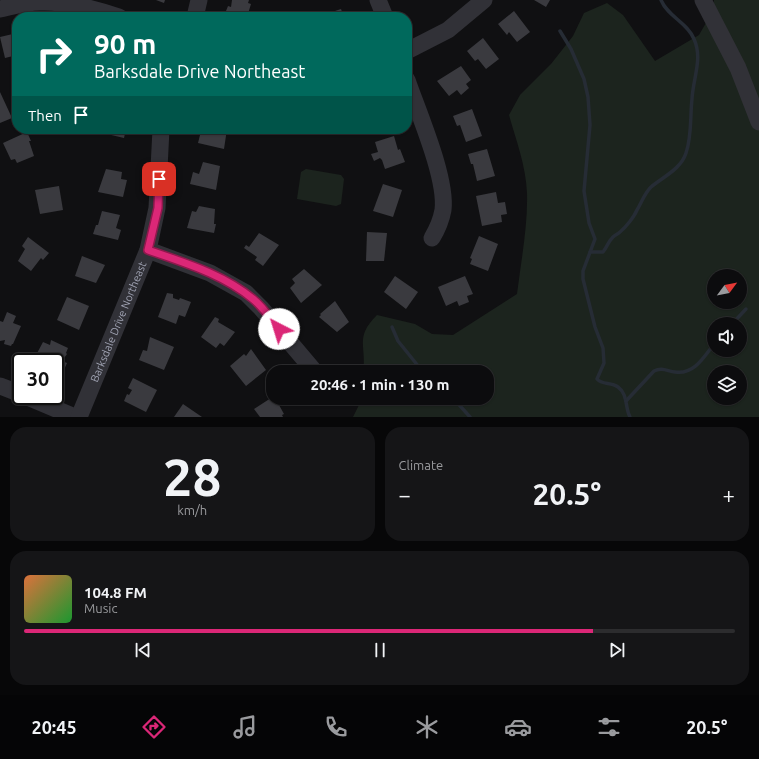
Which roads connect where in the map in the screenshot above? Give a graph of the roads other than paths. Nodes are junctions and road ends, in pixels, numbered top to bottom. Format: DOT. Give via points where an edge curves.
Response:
graph roads {
  1 [pos="199,0"];
  2 [pos="378,0"];
  3 [pos="484,0"];
  4 [pos="703,0"];
  5 [pos="0,9"];
  6 [pos="100,12"];
  7 [pos="196,12"];
  8 [pos="383,12"];
  9 [pos="412,48"];
  10 [pos="412,95"];
  11 [pos="759,122"];
  12 [pos="161,134"];
  13 [pos="432,238"];
  14 [pos="148,250"];
  15 [pos="309,365"];
  16 [pos="0,386"];
  17 [pos="12,391"];
  18 [pos="46,405"];
  19 [pos="75,417"];
  20 [pos="79,417"];
  1 -- 7 [label="street"];
  2 -- 8 [label="street"];
  3 -- 9 [label="street" via="448,30"];
  4 -- 11 [label="street" via="738,68"];
  5 -- 6 [label="street" via="39,2"];
  10 -- 13 [label="street" via="442,189 443,208 440,225"];
  12 -- 14 [label="street, Barksdale Drive Northeast" via="158,208"];
  14 -- 15 [label="street" via="210,272 246,293"];
  14 -- 20 [label="street, Barksdale Drive Northeast"];
  16 -- 17 [label="street"];
  18 -- 19 [label="street"];
}
